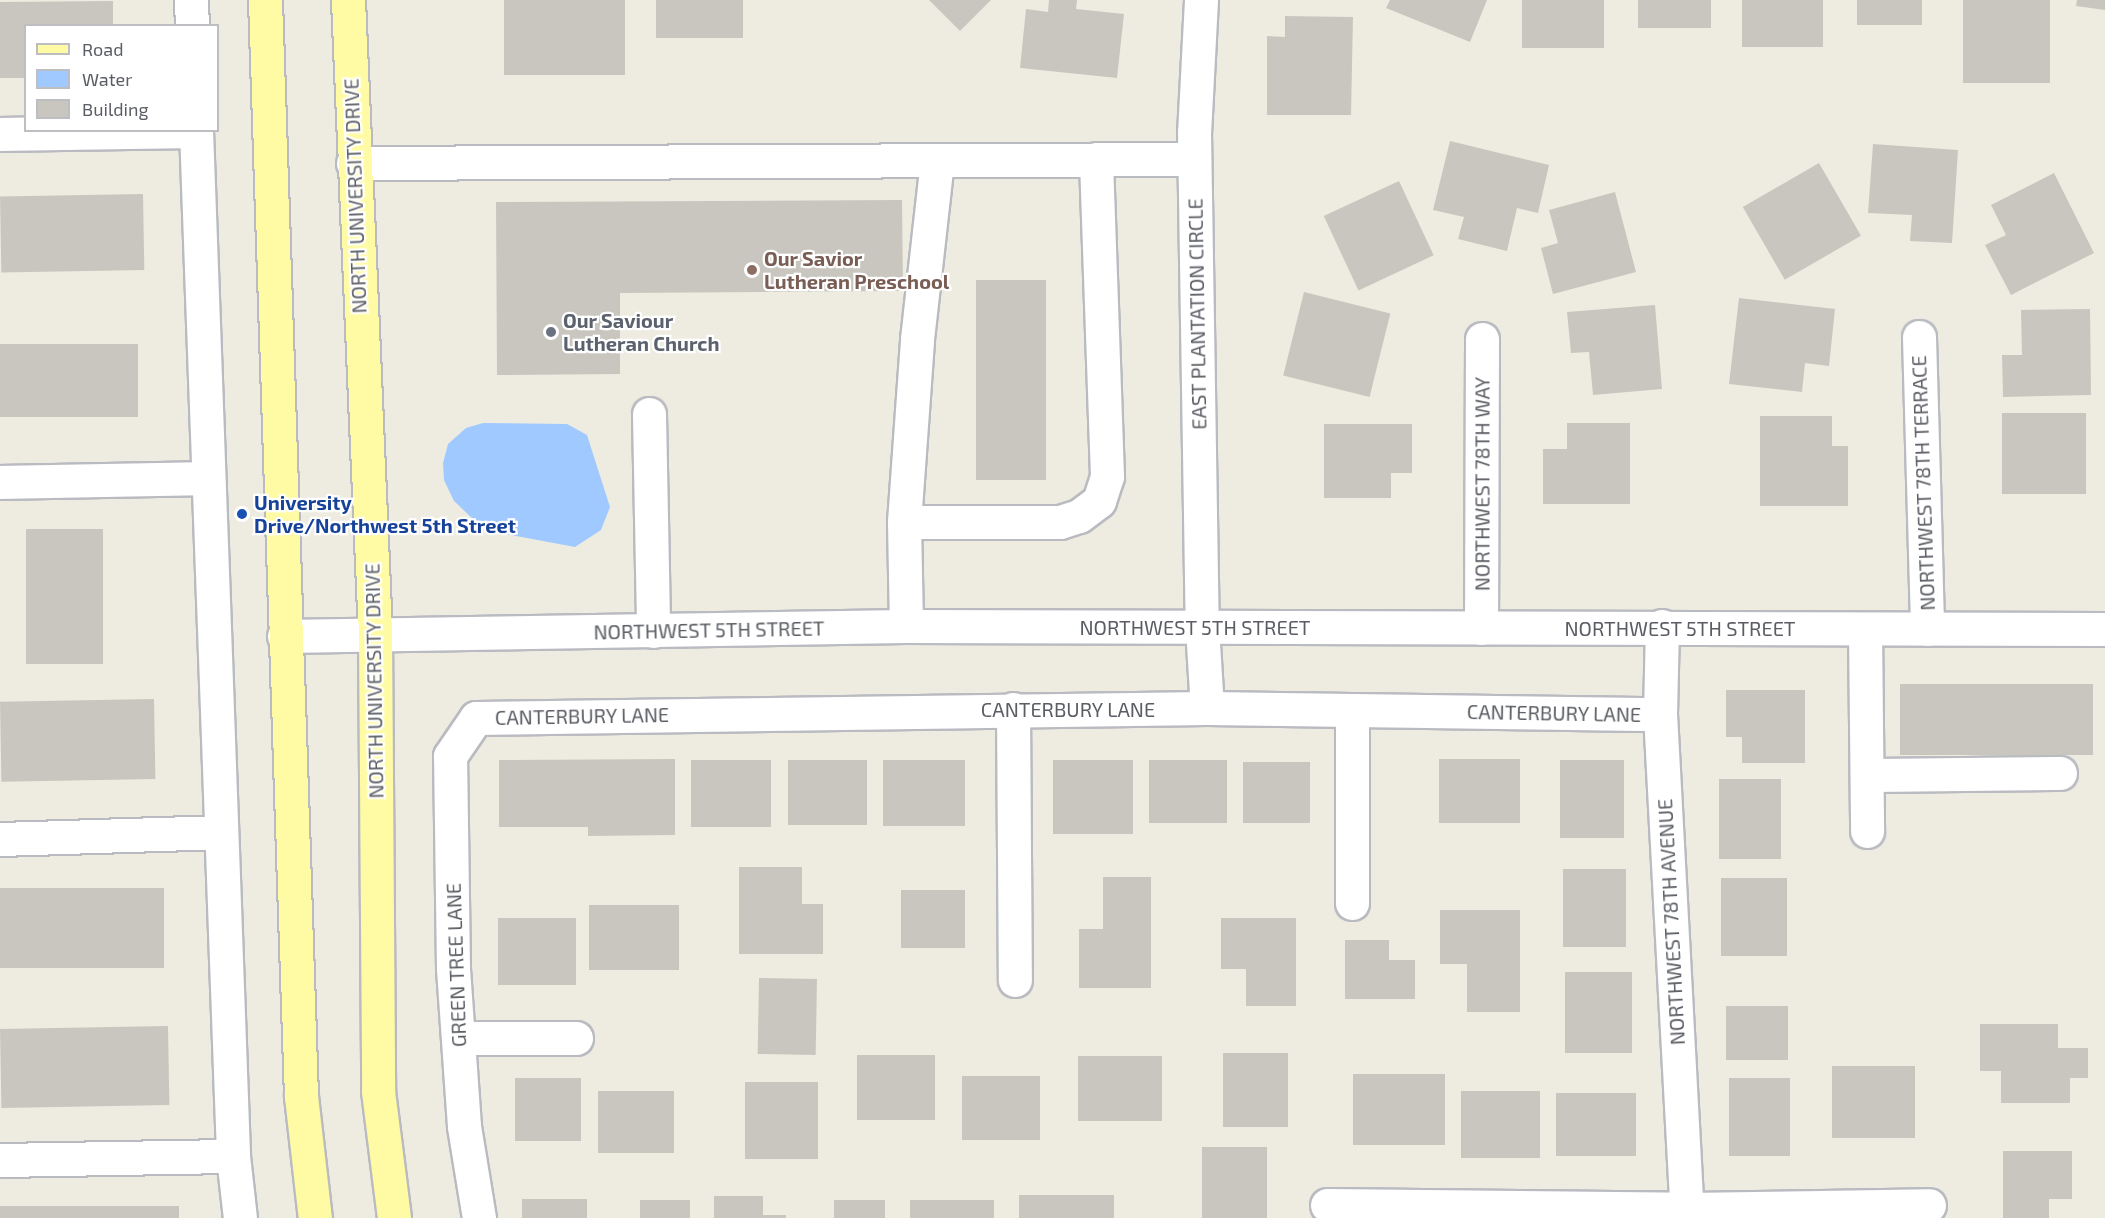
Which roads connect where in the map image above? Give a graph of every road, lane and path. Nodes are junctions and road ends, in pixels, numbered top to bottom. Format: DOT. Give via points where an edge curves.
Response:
graph roads {
  1 [pos="191,0"];
  2 [pos="265,0"];
  3 [pos="348,0"];
  4 [pos="1201,0"];
  5 [pos="192,24"];
  6 [pos="131,132"];
  7 [pos="196,132"];
  8 [pos="0,134"];
  9 [pos="1096,159"];
  10 [pos="1194,159"];
  11 [pos="937,160"];
  12 [pos="352,163"];
  13 [pos="1919,337"];
  14 [pos="1482,339"];
  15 [pos="649,414"];
  16 [pos="208,478"];
  17 [pos="0,482"];
  18 [pos="904,522"];
  19 [pos="906,626"];
  20 [pos="1202,627"];
  21 [pos="1662,627"];
  22 [pos="1481,628"];
  23 [pos="2105,628"];
  24 [pos="1865,629"];
  25 [pos="1927,630"];
  26 [pos="653,632"];
  27 [pos="375,633"];
  28 [pos="284,636"];
  29 [pos="1207,708"];
  30 [pos="1013,709"];
  31 [pos="1352,710"];
  32 [pos="1660,714"];
  33 [pos="476,718"];
  34 [pos="2060,773"];
  35 [pos="1866,775"];
  36 [pos="1866,831"];
  37 [pos="220,832"];
  38 [pos="0,839"];
  39 [pos="1352,903"];
  40 [pos="1015,980"];
  41 [pos="458,1038"];
  42 [pos="576,1038"];
  43 [pos="233,1156"];
  44 [pos="0,1160"];
  45 [pos="1327,1205"];
  46 [pos="1929,1205"];
  47 [pos="1687,1213"];
  48 [pos="240,1218"];
  49 [pos="315,1218"];
  50 [pos="394,1218"];
  51 [pos="478,1218"];
  1 -- 5 [label="street"];
  2 -- 28 [label="main road"];
  3 -- 12 [label="main road, NORTH UNIVERSITY DRIVE"];
  4 -- 10 [label="street, EAST PLANTATION CIRCLE"];
  6 -- 8 [label="street"];
  7 -- 16 [label="street"];
  9 -- 10 [label="street"];
  9 -- 11 [label="street"];
  9 -- 18 [label="street" via="1107,476 1099,501 1079,516 1060,522"];
  10 -- 20 [label="street, EAST PLANTATION CIRCLE"];
  11 -- 12 [label="street"];
  11 -- 18 [label="street" via="916,339"];
  12 -- 27 [label="main road, NORTH UNIVERSITY DRIVE"];
  13 -- 25 [label="street, NORTHWEST 78TH TERRACE"];
  14 -- 22 [label="street, NORTHWEST 78TH WAY"];
  15 -- 26 [label="street"];
  16 -- 17 [label="street"];
  16 -- 37 [label="street"];
  18 -- 19 [label="street"];
  19 -- 20 [label="street, NORTHWEST 5TH STREET"];
  19 -- 26 [label="street, NORTHWEST 5TH STREET"];
  20 -- 22 [label="street, NORTHWEST 5TH STREET"];
  20 -- 29 [label="street"];
  21 -- 22 [label="street, NORTHWEST 5TH STREET"];
  21 -- 24 [label="street, NORTHWEST 5TH STREET"];
  21 -- 32 [label="street, NORTHWEST 78TH AVENUE"];
  23 -- 25 [label="street, NORTHWEST 5TH STREET"];
  24 -- 25 [label="street, NORTHWEST 5TH STREET"];
  24 -- 35 [label="street"];
  26 -- 27 [label="street, NORTHWEST 5TH STREET"];
  27 -- 28 [label="street, NORTHWEST 5TH STREET"];
  27 -- 50 [label="main road, NORTH UNIVERSITY DRIVE" via="378,1090"];
  28 -- 49 [label="main road" via="301,1096"];
  29 -- 30 [label="street, CANTERBURY LANE"];
  29 -- 31 [label="street, CANTERBURY LANE"];
  30 -- 33 [label="street, CANTERBURY LANE"];
  30 -- 40 [label="street"];
  31 -- 32 [label="street, CANTERBURY LANE"];
  31 -- 39 [label="street"];
  32 -- 47 [label="street, NORTHWEST 78TH AVENUE"];
  33 -- 41 [label="street, GREEN TREE LANE" via="450,756"];
  34 -- 35 [label="street"];
  35 -- 36 [label="street"];
  37 -- 38 [label="street"];
  37 -- 43 [label="street"];
  41 -- 42 [label="street"];
  41 -- 51 [label="street, GREEN TREE LANE" via="464,1126"];
  43 -- 44 [label="street"];
  43 -- 48 [label="street"];
  45 -- 47 [label="street"];
  46 -- 47 [label="street"];
}
